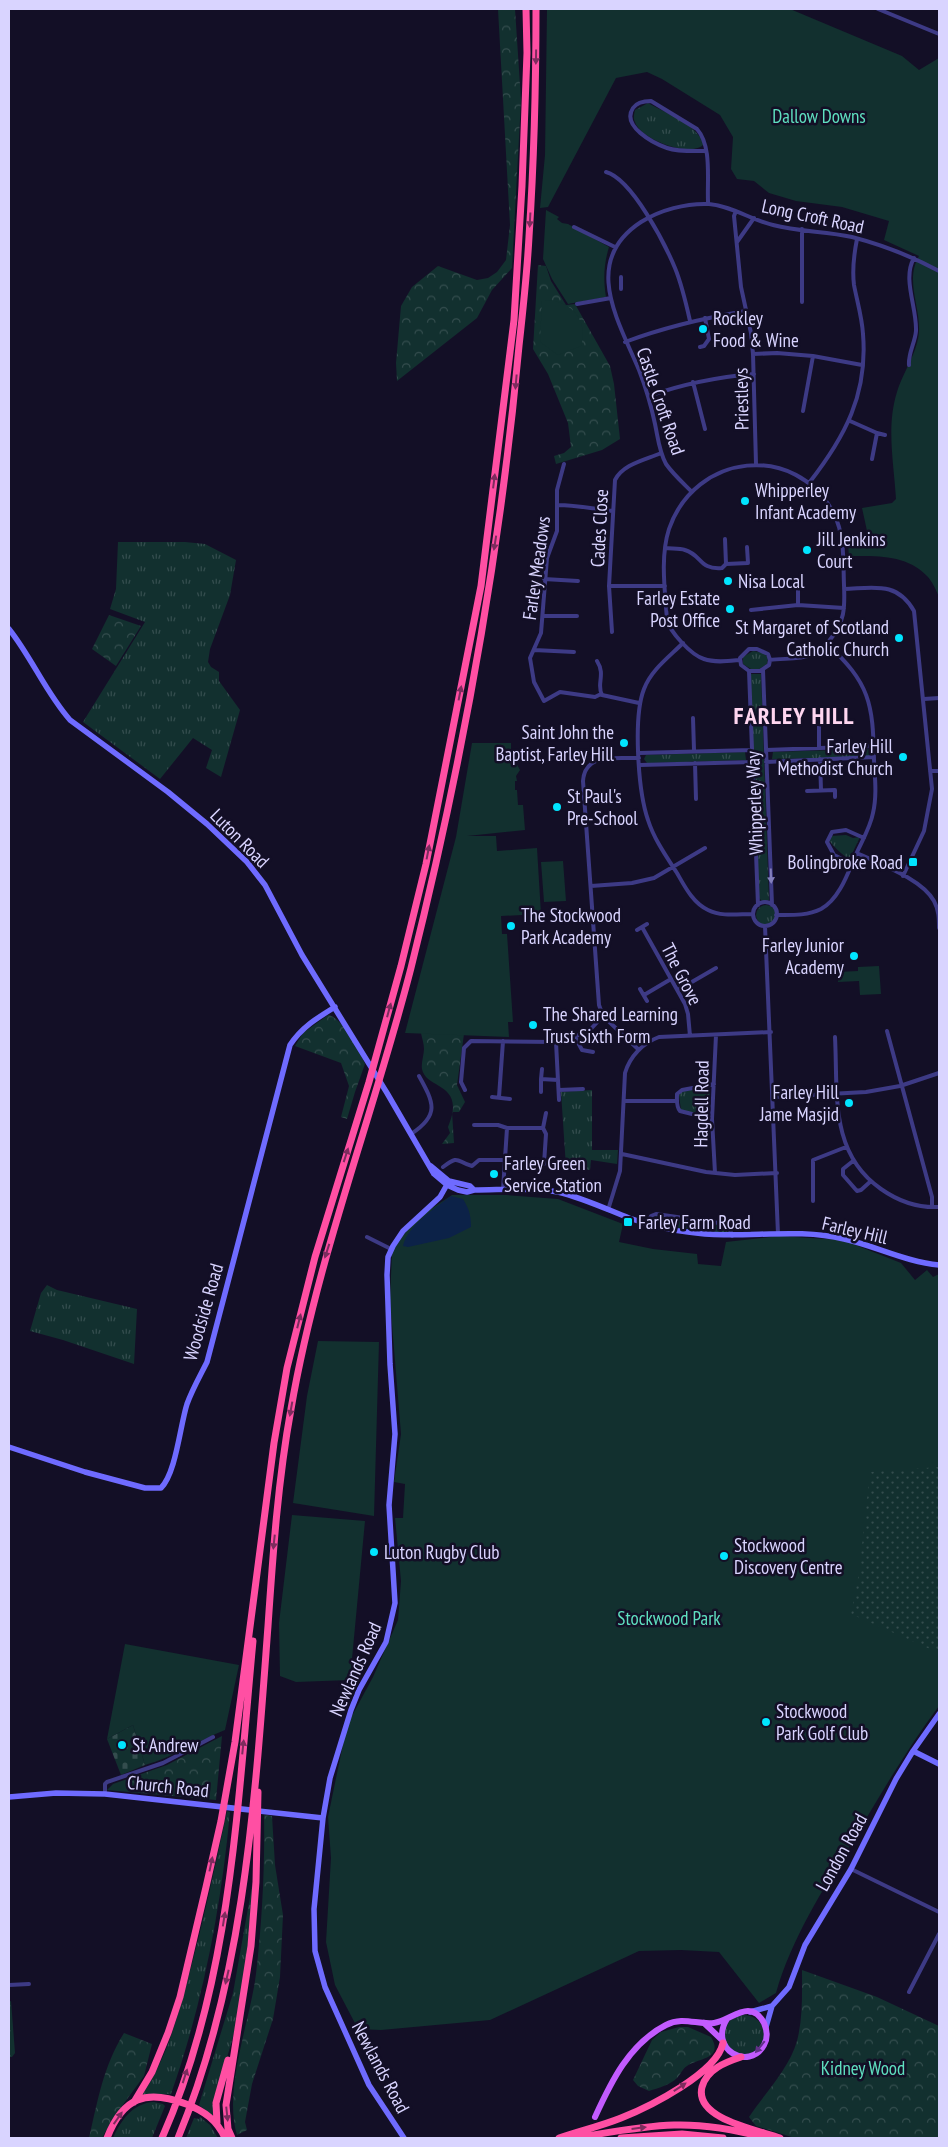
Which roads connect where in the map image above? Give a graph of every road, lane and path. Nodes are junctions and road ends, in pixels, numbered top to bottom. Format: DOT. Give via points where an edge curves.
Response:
graph roads {
  1 [pos="526,9"];
  2 [pos="536,9"];
  3 [pos="878,9"];
  4 [pos="939,34"];
  5 [pos="706,151"];
  6 [pos="606,172"];
  7 [pos="708,204"];
  8 [pos="736,210"];
  9 [pos="648,217"];
  10 [pos="754,218"];
  11 [pos="574,227"];
  12 [pos="802,230"];
  13 [pos="857,239"];
  14 [pos="736,244"];
  15 [pos="615,247"];
  16 [pos="914,258"];
  17 [pos="939,271"];
  18 [pos="622,277"];
  19 [pos="621,283"];
  20 [pos="608,284"];
  21 [pos="622,289"];
  22 [pos="611,298"];
  23 [pos="802,302"];
  24 [pos="577,304"];
  25 [pos="746,311"];
  26 [pos="705,318"];
  27 [pos="690,321"];
  28 [pos="625,342"];
  29 [pos="700,347"];
  30 [pos="753,354"];
  31 [pos="813,356"];
  32 [pos="909,363"];
  33 [pos="862,365"];
  34 [pos="754,374"];
  35 [pos="693,382"];
  36 [pos="649,396"];
  37 [pos="803,411"];
  38 [pos="850,422"];
  39 [pos="705,429"];
  40 [pos="878,433"];
  41 [pos="885,436"];
  42 [pos="661,453"];
  43 [pos="872,459"];
  44 [pos="564,464"];
  45 [pos="756,464"];
  46 [pos="809,483"];
  47 [pos="692,492"];
  48 [pos="558,505"];
  49 [pos="612,511"];
  50 [pos="725,539"];
  51 [pos="747,547"];
  52 [pos="665,548"];
  53 [pos="726,564"];
  54 [pos="544,579"];
  55 [pos="578,581"];
  56 [pos="610,586"];
  57 [pos="665,586"];
  58 [pos="798,588"];
  59 [pos="844,588"];
  60 [pos="798,606"];
  61 [pos="844,608"];
  62 [pos="751,610"];
  63 [pos="542,616"];
  64 [pos="576,616"];
  65 [pos="9,629"];
  66 [pos="612,632"];
  67 [pos="683,643"];
  68 [pos="826,643"];
  69 [pos="534,650"];
  70 [pos="574,652"];
  71 [pos="740,660"];
  72 [pos="770,660"];
  73 [pos="597,661"];
  74 [pos="763,670"];
  75 [pos="749,671"];
  76 [pos="601,694"];
  77 [pos="924,698"];
  78 [pos="939,698"];
  79 [pos="639,703"];
  80 [pos="819,714"];
  81 [pos="693,718"];
  82 [pos="874,746"];
  83 [pos="819,747"];
  84 [pos="694,750"];
  85 [pos="752,750"];
  86 [pos="766,750"];
  87 [pos="639,753"];
  88 [pos="874,757"];
  89 [pos="639,758"];
  90 [pos="820,759"];
  91 [pos="752,762"];
  92 [pos="766,762"];
  93 [pos="695,763"];
  94 [pos="640,765"];
  95 [pos="930,771"];
  96 [pos="939,771"];
  97 [pos="807,790"];
  98 [pos="821,790"];
  99 [pos="835,797"];
  100 [pos="696,799"];
  101 [pos="864,838"];
  102 [pos="705,848"];
  103 [pos="857,853"];
  104 [pos="852,864"];
  105 [pos="673,867"];
  106 [pos="903,876"];
  107 [pos="591,886"];
  108 [pos="758,905"];
  109 [pos="772,905"];
  110 [pos="753,914"];
  111 [pos="776,916"];
  112 [pos="647,924"];
  113 [pos="765,926"];
  114 [pos="642,927"];
  115 [pos="939,928"];
  116 [pos="637,930"];
  117 [pos="716,968"];
  118 [pos="671,979"];
  119 [pos="640,989"];
  120 [pos="678,990"];
  121 [pos="644,995"];
  122 [pos="647,1001"];
  123 [pos="335,1007"];
  124 [pos="603,1016"];
  125 [pos="770,1032"];
  126 [pos="887,1032"];
  127 [pos="716,1035"];
  128 [pos="690,1036"];
  129 [pos="575,1037"];
  130 [pos="835,1037"];
  131 [pos="503,1041"];
  132 [pos="556,1042"];
  133 [pos="639,1050"];
  134 [pos="593,1052"];
  135 [pos="542,1069"];
  136 [pos="939,1073"];
  137 [pos="419,1076"];
  138 [pos="541,1079"];
  139 [pos="558,1080"];
  140 [pos="714,1084"];
  141 [pos="900,1086"];
  142 [pos="465,1090"];
  143 [pos="559,1090"];
  144 [pos="583,1090"];
  145 [pos="541,1092"];
  146 [pos="838,1094"];
  147 [pos="492,1097"];
  148 [pos="500,1097"];
  149 [pos="773,1097"];
  150 [pos="510,1099"];
  151 [pos="559,1100"];
  152 [pos="624,1101"];
  153 [pos="677,1101"];
  154 [pos="546,1113"];
  155 [pos="712,1119"];
  156 [pos="474,1125"];
  157 [pos="507,1128"];
  158 [pos="543,1128"];
  159 [pos="410,1134"];
  160 [pos="846,1147"];
  161 [pos="622,1154"];
  162 [pos="504,1160"];
  163 [pos="853,1160"];
  164 [pos="529,1164"];
  165 [pos="544,1164"];
  166 [pos="549,1164"];
  167 [pos="443,1167"];
  168 [pos="716,1173"];
  169 [pos="777,1174"];
  170 [pos="871,1182"];
  171 [pos="448,1183"];
  172 [pos="458,1190"];
  173 [pos="474,1190"];
  174 [pos="503,1190"];
  175 [pos="440,1197"];
  176 [pos="812,1201"];
  177 [pos="932,1207"];
  178 [pos="939,1207"];
  179 [pos="608,1210"];
  180 [pos="648,1224"];
  181 [pos="778,1234"];
  182 [pos="732,1236"];
  183 [pos="367,1237"];
  184 [pos="391,1249"];
  185 [pos="939,1265"];
  186 [pos="9,1447"];
  187 [pos="265,1518"];
  188 [pos="939,1714"];
  189 [pos="213,1737"];
  190 [pos="913,1751"];
  191 [pos="939,1764"];
  192 [pos="105,1794"];
  193 [pos="9,1797"];
  194 [pos="323,1818"];
  195 [pos="254,1825"];
  196 [pos="851,1869"];
  197 [pos="939,1912"];
  198 [pos="939,1934"];
  199 [pos="29,1984"];
  200 [pos="9,1985"];
  201 [pos="909,1992"];
  202 [pos="772,2006"];
  203 [pos="750,2012"];
  204 [pos="727,2019"];
  205 [pos="704,2023"];
  206 [pos="766,2026"];
  207 [pos="238,2032"];
  208 [pos="722,2041"];
  209 [pos="741,2057"];
  210 [pos="134,2102"];
  211 [pos="594,2117"];
  212 [pos="217,2124"];
  213 [pos="107,2138"];
  214 [pos="162,2138"];
  215 [pos="178,2138"];
  216 [pos="225,2138"];
  217 [pos="232,2138"];
  218 [pos="404,2138"];
  219 [pos="559,2138"];
  220 [pos="574,2138"];
  221 [pos="621,2138"];
  222 [pos="723,2138"];
  223 [pos="766,2138"];
  224 [pos="780,2138"];
  187 -- 1 [label="highway, one-way" via="287,1368 315,1257 401,966 426,864 481,586 514,320 523,178"];
  2 -- 195 [label="highway, one-way" via="529,242 510,443 480,647 411,968 323,1264 290,1412 274,1545"];
  3 -- 4 [label="street"];
  5 -- 5 [label="street" via="706,142 697,129 651,101 637,104 632,109 631,123 635,129 665,147 677,151"];
  5 -- 7 [label="street"];
  6 -- 9 [label="street" via="613,174 636,196"];
  7 -- 8 [label="street, Long Croft Road"];
  7 -- 9 [label="street, Long Croft Road" via="670,209"];
  8 -- 10 [label="street, Long Croft Road"];
  8 -- 14 [label="street, Priestleys"];
  9 -- 15 [label="street, Castle Croft Road" via="628,231"];
  9 -- 27 [label="street" via="675,268"];
  10 -- 12 [label="street, Long Croft Road"];
  10 -- 14 [label="street"];
  11 -- 15 [label="street"];
  12 -- 13 [label="street, Long Croft Road"];
  12 -- 23 [label="street"];
  13 -- 16 [label="street, Long Croft Road"];
  13 -- 33 [label="street" via="853,262 863,334"];
  14 -- 25 [label="street, Priestleys"];
  15 -- 20 [label="street, Castle Croft Road" via="608,268"];
  16 -- 17 [label="street, Long Croft Road"];
  16 -- 32 [label="street" via="909,269 916,330"];
  18 -- 19 [label="street"];
  19 -- 20 [label="street"];
  19 -- 21 [label="street"];
  20 -- 22 [label="street, Castle Croft Road"];
  22 -- 24 [label="street"];
  22 -- 28 [label="street, Castle Croft Road"];
  25 -- 26 [label="street"];
  25 -- 30 [label="street, Priestleys"];
  26 -- 27 [label="street"];
  26 -- 29 [label="street" via="709,339"];
  27 -- 28 [label="street"];
  28 -- 36 [label="street, Castle Croft Road"];
  30 -- 31 [label="street" via="777,352"];
  30 -- 34 [label="street, Priestleys"];
  31 -- 33 [label="street"];
  31 -- 37 [label="street"];
  33 -- 38 [label="street" via="860,390"];
  34 -- 35 [label="street"];
  34 -- 45 [label="street, Priestleys"];
  35 -- 36 [label="street"];
  35 -- 39 [label="street"];
  36 -- 42 [label="street, Castle Croft Road"];
  38 -- 40 [label="street"];
  38 -- 46 [label="street" via="831,455"];
  40 -- 41 [label="street"];
  40 -- 43 [label="street"];
  42 -- 47 [label="street, Castle Croft Road" via="674,474"];
  42 -- 49 [label="street, Cades Close" via="618,473"];
  44 -- 48 [label="street, Farley Meadows" via="557,490"];
  45 -- 46 [label="street" via="792,473"];
  45 -- 47 [label="street" via="733,467 709,477"];
  46 -- 59 [label="street" via="828,503 840,528"];
  47 -- 52 [label="street" via="670,528"];
  48 -- 49 [label="street"];
  48 -- 54 [label="street, Farley Meadows" via="558,530 547,558"];
  49 -- 56 [label="street, Cades Close"];
  50 -- 53 [label="street"];
  51 -- 53 [label="street" via="748,563"];
  52 -- 53 [label="street" via="686,550 708,568 722,568"];
  52 -- 57 [label="street"];
  54 -- 55 [label="street"];
  54 -- 63 [label="street, Farley Meadows"];
  56 -- 57 [label="street"];
  56 -- 66 [label="street, Cades Close"];
  57 -- 67 [label="street" via="667,623"];
  58 -- 60 [label="street"];
  59 -- 61 [label="street"];
  59 -- 77 [label="street" via="883,588 898,592 908,600 914,610"];
  60 -- 61 [label="street"];
  60 -- 62 [label="street"];
  61 -- 68 [label="street" via="838,629"];
  63 -- 64 [label="street"];
  63 -- 69 [label="street, Farley Meadows" via="541,633"];
  65 -- 123 [label="street, Luton Road" via="70,720 168,792 247,862 265,885 302,955"];
  67 -- 71 [label="street" via="705,660"];
  67 -- 79 [label="street" via="652,674"];
  68 -- 72 [label="street" via="812,655"];
  68 -- 82 [label="street" via="853,670 864,687 872,712"];
  69 -- 70 [label="street"];
  69 -- 76 [label="street, Farley Meadows" via="530,668 544,701 560,692 595,697"];
  71 -- 72 [label="street" via="746,651 753,649 765,652"];
  71 -- 75 [label="street"];
  72 -- 74 [label="street"];
  73 -- 76 [label="street" via="602,670"];
  74 -- 75 [label="street"];
  74 -- 86 [label="street, Whipperley Way"];
  75 -- 85 [label="street, Whipperley Way"];
  76 -- 79 [label="street"];
  77 -- 78 [label="street"];
  77 -- 95 [label="street"];
  79 -- 87 [label="street"];
  80 -- 83 [label="street"];
  81 -- 84 [label="street"];
  82 -- 83 [label="street"];
  82 -- 88 [label="street"];
  83 -- 86 [label="street"];
  84 -- 85 [label="street"];
  84 -- 87 [label="street"];
  85 -- 91 [label="street, Whipperley Way"];
  86 -- 92 [label="street, Whipperley Way"];
  87 -- 89 [label="street"];
  88 -- 90 [label="street"];
  88 -- 101 [label="street" via="873,814"];
  89 -- 94 [label="street"];
  89 -- 107 [label="street" via="593,761 585,768 583,781"];
  90 -- 92 [label="street"];
  90 -- 98 [label="street"];
  91 -- 93 [label="street"];
  91 -- 108 [label="street, Whipperley Way"];
  92 -- 109 [label="street, Whipperley Way, one-way"];
  93 -- 94 [label="street"];
  93 -- 100 [label="street"];
  94 -- 105 [label="street" via="648,821"];
  95 -- 96 [label="street"];
  95 -- 106 [label="street" via="929,814"];
  97 -- 98 [label="street"];
  98 -- 99 [label="street" via="834,790"];
  101 -- 103 [label="street"];
  101 -- 104 [label="street" via="846,830 832,832 827,842 834,855"];
  102 -- 105 [label="street"];
  103 -- 104 [label="street"];
  103 -- 106 [label="street"];
  104 -- 111 [label="street" via="832,899 822,908 809,913"];
  105 -- 107 [label="street" via="654,878"];
  105 -- 110 [label="street" via="689,894 707,910 723,915"];
  106 -- 115 [label="street" via="929,893 938,909"];
  107 -- 124 [label="street" via="599,1005"];
  108 -- 109 [label="street" via="765,902"];
  108 -- 110 [label="street"];
  109 -- 111 [label="street"];
  110 -- 113 [label="street" via="758,924"];
  111 -- 113 [label="street" via="772,924"];
  112 -- 114 [label="street"];
  113 -- 125 [label="street"];
  114 -- 116 [label="street"];
  114 -- 118 [label="street, The Grove"];
  117 -- 120 [label="street"];
  118 -- 120 [label="street, The Grove"];
  118 -- 121 [label="street"];
  119 -- 121 [label="street"];
  120 -- 128 [label="street, The Grove" via="686,1008"];
  121 -- 122 [label="street"];
  123 -- 159 [label="street, Luton Road"];
  123 -- 186 [label="street, Woodside Road" via="308,1024 290,1046 206,1362 188,1403 165,1484 161,1488 145,1488"];
  124 -- 129 [label="street" via="594,1028"];
  124 -- 133 [label="street"];
  125 -- 127 [label="street"];
  125 -- 149 [label="street"];
  126 -- 141 [label="street"];
  127 -- 128 [label="street"];
  127 -- 140 [label="street, Hagdell Road"];
  128 -- 133 [label="street" via="659,1038"];
  129 -- 132 [label="street"];
  129 -- 134 [label="street" via="582,1050"];
  130 -- 146 [label="street"];
  131 -- 132 [label="street"];
  131 -- 142 [label="street" via="475,1040 465,1045 461,1082"];
  131 -- 148 [label="street"];
  132 -- 139 [label="street"];
  133 -- 152 [label="street" via="626,1068"];
  135 -- 138 [label="street"];
  136 -- 141 [label="street"];
  137 -- 159 [label="street" via="432,1110 426,1123"];
  138 -- 139 [label="street"];
  138 -- 145 [label="street"];
  139 -- 143 [label="street"];
  140 -- 153 [label="street" via="679,1092"];
  140 -- 155 [label="street, Hagdell Road"];
  141 -- 146 [label="street"];
  141 -- 177 [label="street" via="932,1197"];
  143 -- 144 [label="street"];
  143 -- 151 [label="street"];
  146 -- 149 [label="street"];
  146 -- 160 [label="street" via="841,1132"];
  147 -- 148 [label="street"];
  148 -- 150 [label="street"];
  149 -- 169 [label="street"];
  152 -- 153 [label="street"];
  152 -- 161 [label="street"];
  153 -- 155 [label="street" via="680,1111"];
  154 -- 158 [label="street"];
  155 -- 168 [label="street, Hagdell Road"];
  156 -- 157 [label="street"];
  157 -- 158 [label="street"];
  157 -- 162 [label="street"];
  158 -- 165 [label="street" via="546,1134"];
  159 -- 171 [label="street, Luton Road" via="429,1165"];
  160 -- 163 [label="street"];
  160 -- 176 [label="street" via="813,1160"];
  161 -- 168 [label="street"];
  161 -- 179 [label="street"];
  162 -- 167 [label="street" via="479,1160 472,1166 458,1159"];
  162 -- 174 [label="street"];
  163 -- 170 [label="street"];
  163 -- 170 [label="street" via="842,1171 843,1175 859,1191"];
  164 -- 165 [label="street"];
  165 -- 166 [label="street"];
  168 -- 169 [label="street"];
  169 -- 181 [label="street"];
  170 -- 177 [label="street" via="895,1198"];
  171 -- 172 [label="street, Farley Hill"];
  171 -- 173 [label="street, Farley Hill"];
  171 -- 175 [label="street, Newlands Road"];
  172 -- 173 [label="street, Farley Hill"];
  172 -- 175 [label="street"];
  173 -- 174 [label="street, Farley Hill"];
  174 -- 179 [label="street, Farley Hill" via="558,1192"];
  175 -- 184 [label="street, Newlands Road" via="410,1223"];
  177 -- 178 [label="street"];
  179 -- 180 [label="street, Farley Hill"];
  180 -- 182 [label="street, Farley Hill"];
  180 -- 182 [label="street" via="651,1216 656,1214 726,1224"];
  181 -- 182 [label="street, Farley Hill"];
  181 -- 185 [label="street, Farley Hill" via="844,1239 916,1262"];
  183 -- 184 [label="street"];
  184 -- 194 [label="street, Newlands Road" via="387,1275 395,1434 389,1505 395,1604 386,1642 351,1710 330,1778"];
  210 -- 187 [label="highway, one-way" via="162,2051 177,2006 221,1821 242,1694"];
  214 -- 187 [label="highway, one-way" via="188,2067 208,1997 229,1885"];
  188 -- 190 [label="street, London Road"];
  189 -- 192 [label="street" via="164,1763 107,1782"];
  190 -- 191 [label="street"];
  190 -- 196 [label="street, London Road"];
  192 -- 193 [label="street, Church Road" via="50,1793"];
  192 -- 194 [label="street, Church Road"];
  194 -- 218 [label="street, Newlands Road" via="314,1909 316,1960 363,2073"];
  195 -- 207 [label="highway" via="256,1882 251,1946"];
  195 -- 215 [label="highway, one-way" via="222,2002 195,2094"];
  196 -- 197 [label="street"];
  196 -- 202 [label="street, London Road" via="811,1934 790,1987"];
  198 -- 201 [label="street"];
  199 -- 200 [label="street"];
  202 -- 203 [label="street"];
  202 -- 206 [label="street, London Road"];
  203 -- 204 [label="main road" via="737,2012"];
  203 -- 206 [label="main road"];
  204 -- 205 [label="main road"];
  204 -- 208 [label="main road" via="721,2032"];
  205 -- 208 [label="main road"];
  205 -- 211 [label="main road" via="681,2020 666,2024 645,2040 618,2071"];
  206 -- 209 [label="main road, one-way" via="766,2040 759,2051"];
  207 -- 212 [label="highway" via="217,2097"];
  207 -- 217 [label="highway, one-way" via="226,2105"];
  208 -- 209 [label="main road" via="730,2052"];
  219 -- 208 [label="highway, one-way" via="620,2119 680,2088 717,2058"];
  209 -- 224 [label="highway" via="721,2065 710,2074 702,2088 703,2102 716,2115"];
  210 -- 212 [label="highway" via="150,2096 165,2096 200,2110"];
  213 -- 210 [label="highway, one-way" via="118,2117"];
  212 -- 216 [label="highway"];
  220 -- 223 [label="highway, one-way" via="676,2125 715,2127"];
  221 -- 222 [label="highway" via="682,2134"];
}
